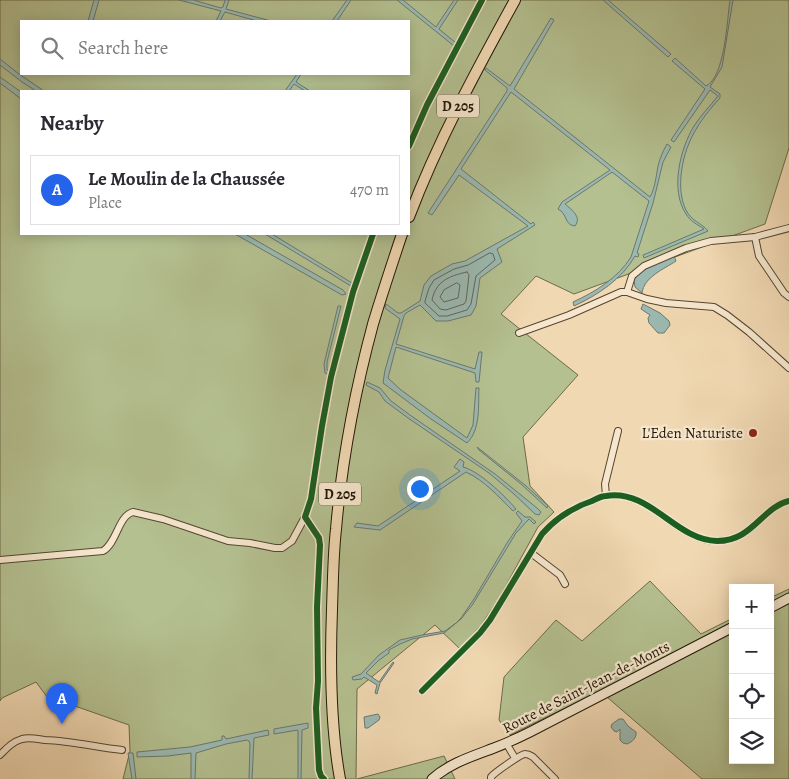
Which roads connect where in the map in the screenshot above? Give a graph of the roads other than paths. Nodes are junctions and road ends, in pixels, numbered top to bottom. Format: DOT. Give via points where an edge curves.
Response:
graph roads {
  1 [pos="482,0"];
  2 [pos="515,0"];
  3 [pos="410,144"];
  4 [pos="410,214"];
  5 [pos="789,228"];
  6 [pos="373,235"];
  7 [pos="402,235"];
  8 [pos="756,237"];
  9 [pos="627,292"];
  10 [pos="789,297"];
  11 [pos="519,333"];
  12 [pos="789,368"];
  13 [pos="618,431"];
  14 [pos="606,496"];
  15 [pos="789,501"];
  16 [pos="531,552"];
  17 [pos="0,560"];
  18 [pos="565,584"];
  19 [pos="789,598"];
  20 [pos="774,606"];
  21 [pos="729,629"];
  22 [pos="422,690"];
  23 [pos="506,743"];
  24 [pos="122,750"];
  25 [pos="0,755"];
  26 [pos="515,758"];
  27 [pos="449,768"];
  28 [pos="339,779"];
  29 [pos="432,779"];
  30 [pos="440,779"];
  31 [pos="491,779"];
  32 [pos="555,779"];
  1 -- 3 [label="street"];
  2 -- 4 [label="main road, D 205" via="444,134"];
  5 -- 8 [label="street"];
  6 -- 17 [label="street" via="353,292 331,377 310,499 292,541 282,548 228,542 163,519 129,512 111,544 103,551"];
  7 -- 28 [label="main road, D 205" via="361,371 337,513 331,633"];
  8 -- 9 [label="street" via="686,248 644,266 632,276"];
  8 -- 10 [label="street" via="760,256"];
  9 -- 11 [label="street"];
  9 -- 12 [label="street" via="666,303 714,308 749,332"];
  13 -- 14 [label="street" via="605,484"];
  14 -- 15 [label="street" via="637,499 697,537 717,541 740,536 771,510"];
  14 -- 16 [label="street" via="562,514 542,534"];
  16 -- 18 [label="street" via="560,575"];
  16 -- 22 [label="street" via="480,633"];
  19 -- 20 [label="main road"];
  21 -- 23 [label="main road, Route de Saint-Jean-de-Monts"];
  23 -- 26 [label="street"];
  23 -- 27 [label="main road, Route de Saint-Jean-de-Monts" via="465,758"];
  24 -- 25 [label="street" via="32,738 16,741"];
  26 -- 31 [label="street"];
  26 -- 32 [label="street" via="529,754"];
  27 -- 29 [label="main road, Route de Saint-Jean-de-Monts"];
  27 -- 30 [label="main road, Route de Saint-Jean-de-Monts"];
}
